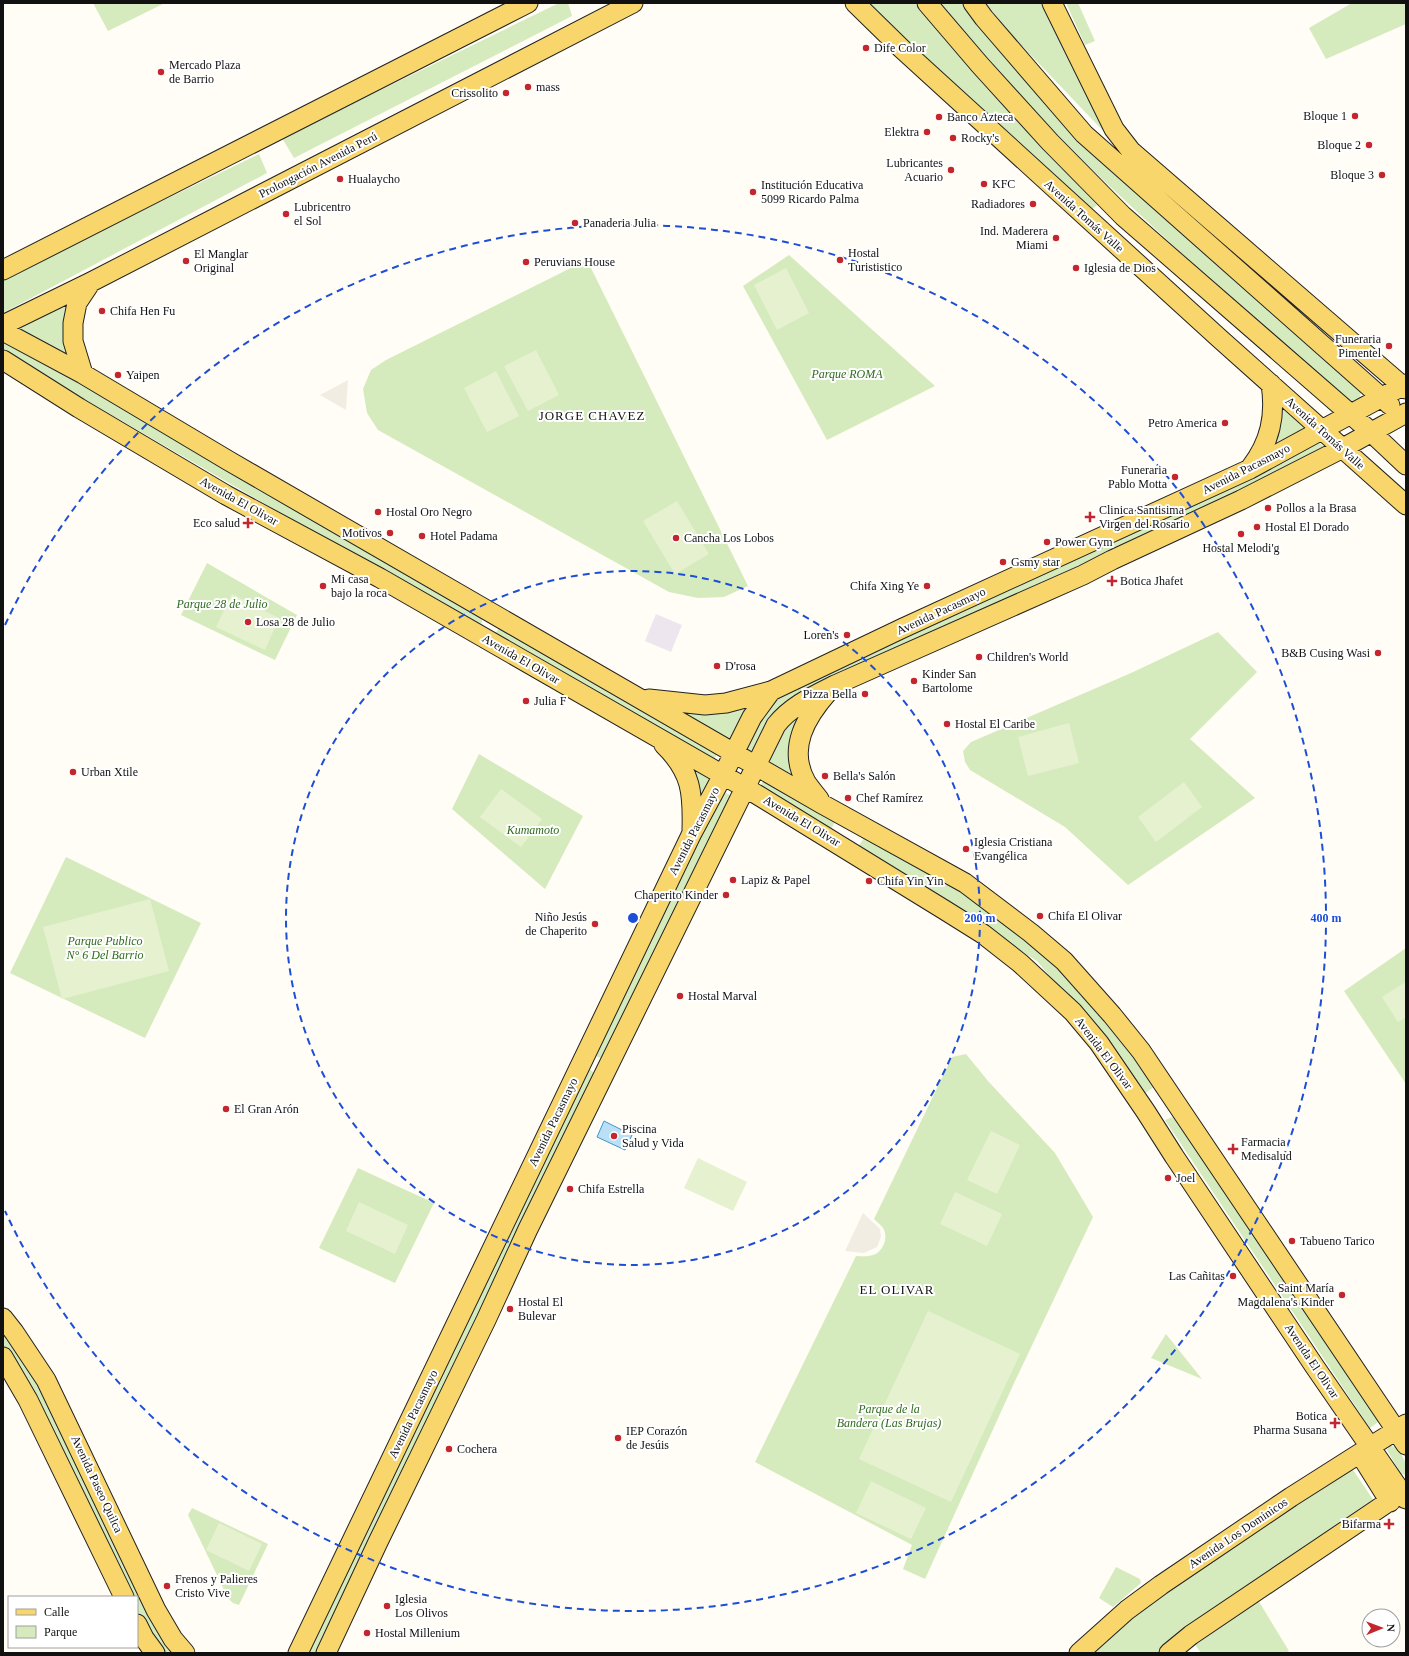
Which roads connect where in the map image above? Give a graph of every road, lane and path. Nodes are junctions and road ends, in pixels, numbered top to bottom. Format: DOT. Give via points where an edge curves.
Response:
graph roads {
  1 [pos="528,3"];
  2 [pos="633,3"];
  3 [pos="855,3"];
  4 [pos="927,3"];
  5 [pos="973,3"];
  6 [pos="1052,3"];
  7 [pos="3,270"];
  8 [pos="91,282"];
  9 [pos="3,325"];
  10 [pos="3,331"];
  11 [pos="3,360"];
  12 [pos="83,374"];
  13 [pos="1271,384"];
  14 [pos="1405,387"];
  15 [pos="1382,397"];
  16 [pos="1350,414"];
  17 [pos="1404,416"];
  18 [pos="1322,429"];
  19 [pos="1371,432"];
  20 [pos="1343,448"];
  21 [pos="1406,465"];
  22 [pos="1250,469"];
  23 [pos="1406,505"];
  24 [pos="835,685"];
  25 [pos="772,691"];
  26 [pos="641,698"];
  27 [pos="654,734"];
  28 [pos="734,753"];
  29 [pos="756,765"];
  30 [pos="724,775"];
  31 [pos="745,788"];
  32 [pos="822,804"];
  33 [pos="692,833"];
  34 [pos="3,1318"];
  35 [pos="3,1358"];
  36 [pos="1403,1433"];
  37 [pos="1365,1450"];
  38 [pos="1401,1496"];
  39 [pos="124,1596"];
  40 [pos="138,1626"];
  41 [pos="155,1653"];
  42 [pos="184,1653"];
  43 [pos="298,1653"];
  44 [pos="326,1653"];
  45 [pos="1079,1653"];
  46 [pos="1169,1653"];
  1 -- 7 [label="main road"];
  2 -- 8 [label="main road, Prolongación Avenida Perú"];
  3 -- 13 [label="main road, Avenida Tomás Valle" via="912,58"];
  4 -- 16 [label="main road" via="1050,142 1123,216"];
  5 -- 15 [label="main road" via="1084,134"];
  6 -- 14 [label="main road" via="1114,128 1131,151"];
  8 -- 9 [label="main road, Prolongación Avenida Perú"];
  8 -- 12 [label="main road" via="77,303 73,323 73,340"];
  10 -- 12 [label="main road, Avenida El Olivar"];
  11 -- 27 [label="main road, Avenida El Olivar" via="226,494 380,578"];
  12 -- 26 [label="main road, Avenida El Olivar"];
  13 -- 18 [label="main road, Avenida Tomás Valle"];
  13 -- 22 [label="main road" via="1274,410 1272,423 1264,448"];
  14 -- 15 [label="main road, Avenida Pacasmayo"];
  15 -- 16 [label="main road, Avenida Pacasmayo"];
  15 -- 17 [label="main road"];
  16 -- 18 [label="main road, Avenida Pacasmayo"];
  16 -- 19 [label="main road"];
  17 -- 19 [label="main road, Avenida Pacasmayo"];
  18 -- 20 [label="main road, Avenida Tomás Valle"];
  18 -- 22 [label="main road, Avenida Pacasmayo"];
  19 -- 20 [label="main road, Avenida Pacasmayo"];
  19 -- 21 [label="main road"];
  20 -- 23 [label="main road, Avenida Tomás Valle"];
  20 -- 24 [label="main road, Avenida Pacasmayo" via="1241,500 1083,574"];
  22 -- 25 [label="main road, Avenida Pacasmayo"];
  24 -- 29 [label="main road, Avenida Pacasmayo" via="784,714"];
  24 -- 32 [label="main road" via="814,708 800,735 800,765 806,781"];
  25 -- 26 [label="main road" via="726,703 705,705"];
  25 -- 28 [label="main road, Avenida Pacasmayo" via="752,717"];
  26 -- 28 [label="main road, Avenida El Olivar"];
  27 -- 30 [label="main road, Avenida El Olivar"];
  27 -- 33 [label="main road" via="669,749 688,779 692,801"];
  28 -- 29 [label="main road, Avenida El Olivar"];
  28 -- 30 [label="main road, Avenida Pacasmayo"];
  29 -- 31 [label="main road, Avenida Pacasmayo"];
  29 -- 32 [label="main road, Avenida El Olivar"];
  30 -- 31 [label="main road, Avenida El Olivar"];
  30 -- 33 [label="main road, Avenida Pacasmayo"];
  31 -- 37 [label="main road, Avenida El Olivar" via="983,934 1020,962 1073,1012 1099,1043 1142,1106 1315,1367"];
  31 -- 44 [label="main road, Avenida Pacasmayo" via="528,1229"];
  32 -- 36 [label="main road, Avenida El Olivar" via="965,883 1064,961 1141,1051"];
  33 -- 43 [label="main road, Avenida Pacasmayo"];
  34 -- 42 [label="main road, Avenida Paseo Quilca" via="46,1380 156,1610"];
  35 -- 39 [label="main road, Avenida Paseo Quilca" via="28,1400"];
  36 -- 37 [label="main road, Avenida Los Dominicos"];
  37 -- 38 [label="main road, Avenida El Olivar"];
  37 -- 45 [label="main road, Avenida Los Dominicos" via="1161,1585 1127,1610"];
  38 -- 46 [label="main road" via="1191,1635"];
  40 -- 41 [label="main road"];
}
